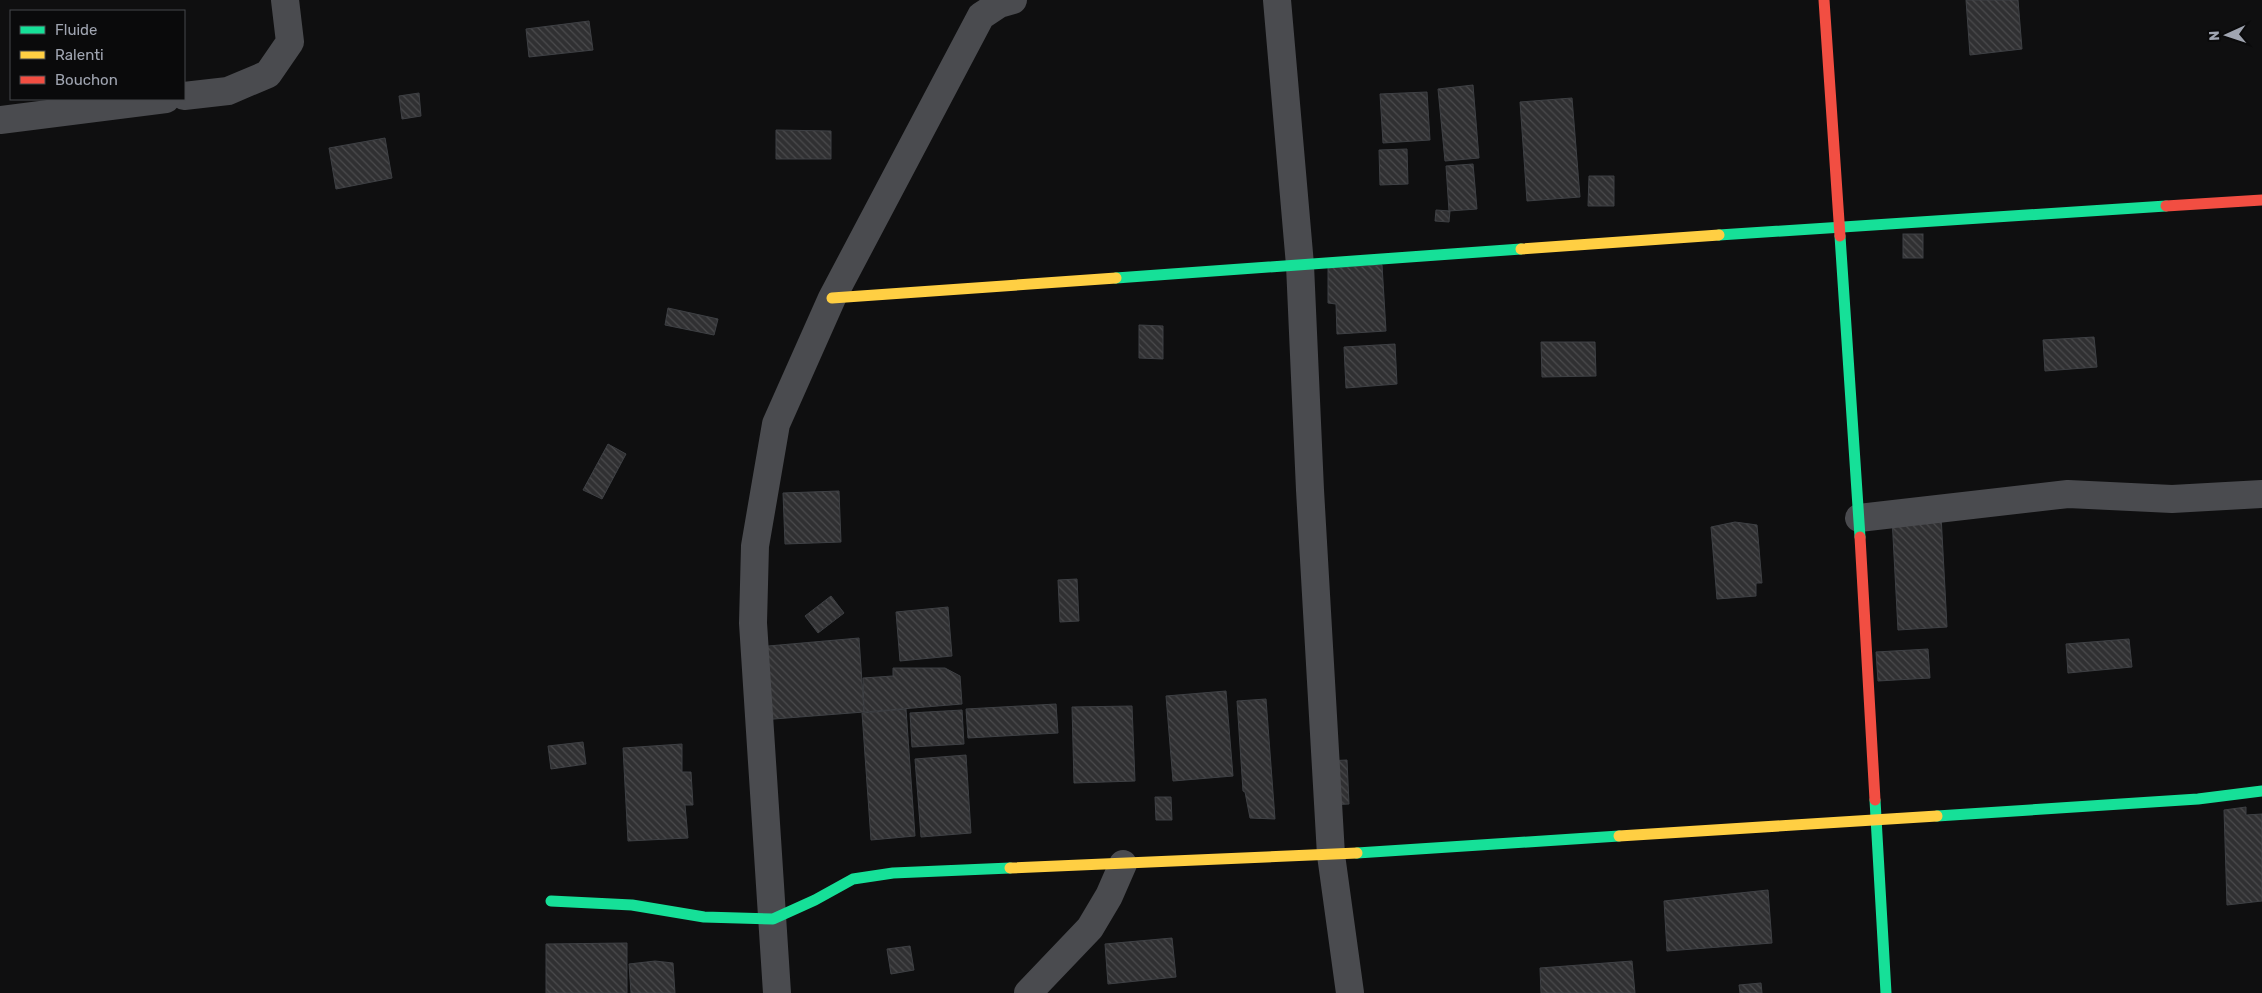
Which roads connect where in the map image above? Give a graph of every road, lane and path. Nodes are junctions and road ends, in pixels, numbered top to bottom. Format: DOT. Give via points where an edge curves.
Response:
graph roads {
  1 [pos="285,0"];
  2 [pos="1013,0"];
  3 [pos="1276,0"];
  4 [pos="1824,0"];
  5 [pos="185,96"];
  6 [pos="158,100"];
  7 [pos="0,120"];
  8 [pos="2262,200"];
  9 [pos="1838,227"];
  10 [pos="1300,265"];
  11 [pos="832,298"];
  12 [pos="2262,494"];
  13 [pos="1859,518"];
  14 [pos="2262,791"];
  15 [pos="1876,819"];
  16 [pos="1331,855"];
  17 [pos="1123,864"];
  18 [pos="551,901"];
  19 [pos="773,919"];
  20 [pos="777,993"];
  21 [pos="1028,993"];
  22 [pos="1350,993"];
  23 [pos="1886,993"];
  1 -- 5 [label="street" via="290,42 268,74 228,91"];
  2 -- 11 [label="street" via="999,4 981,16"];
  3 -- 10 [label="street"];
  4 -- 9 [label="street"];
  6 -- 7 [label="street"];
  8 -- 9 [label="street"];
  9 -- 10 [label="street"];
  9 -- 13 [label="street"];
  10 -- 11 [label="street"];
  10 -- 16 [label="street"];
  11 -- 19 [label="street" via="776,424 756,546 753,623"];
  12 -- 13 [label="street" via="2172,499 2068,494"];
  13 -- 15 [label="street"];
  14 -- 15 [label="street" via="2198,799"];
  15 -- 16 [label="street"];
  15 -- 23 [label="street"];
  16 -- 17 [label="street"];
  16 -- 22 [label="street"];
  17 -- 19 [label="street" via="893,873 853,879"];
  17 -- 21 [label="street" via="1090,928"];
  18 -- 19 [label="street" via="632,905 704,917"];
  19 -- 20 [label="street"];
}
